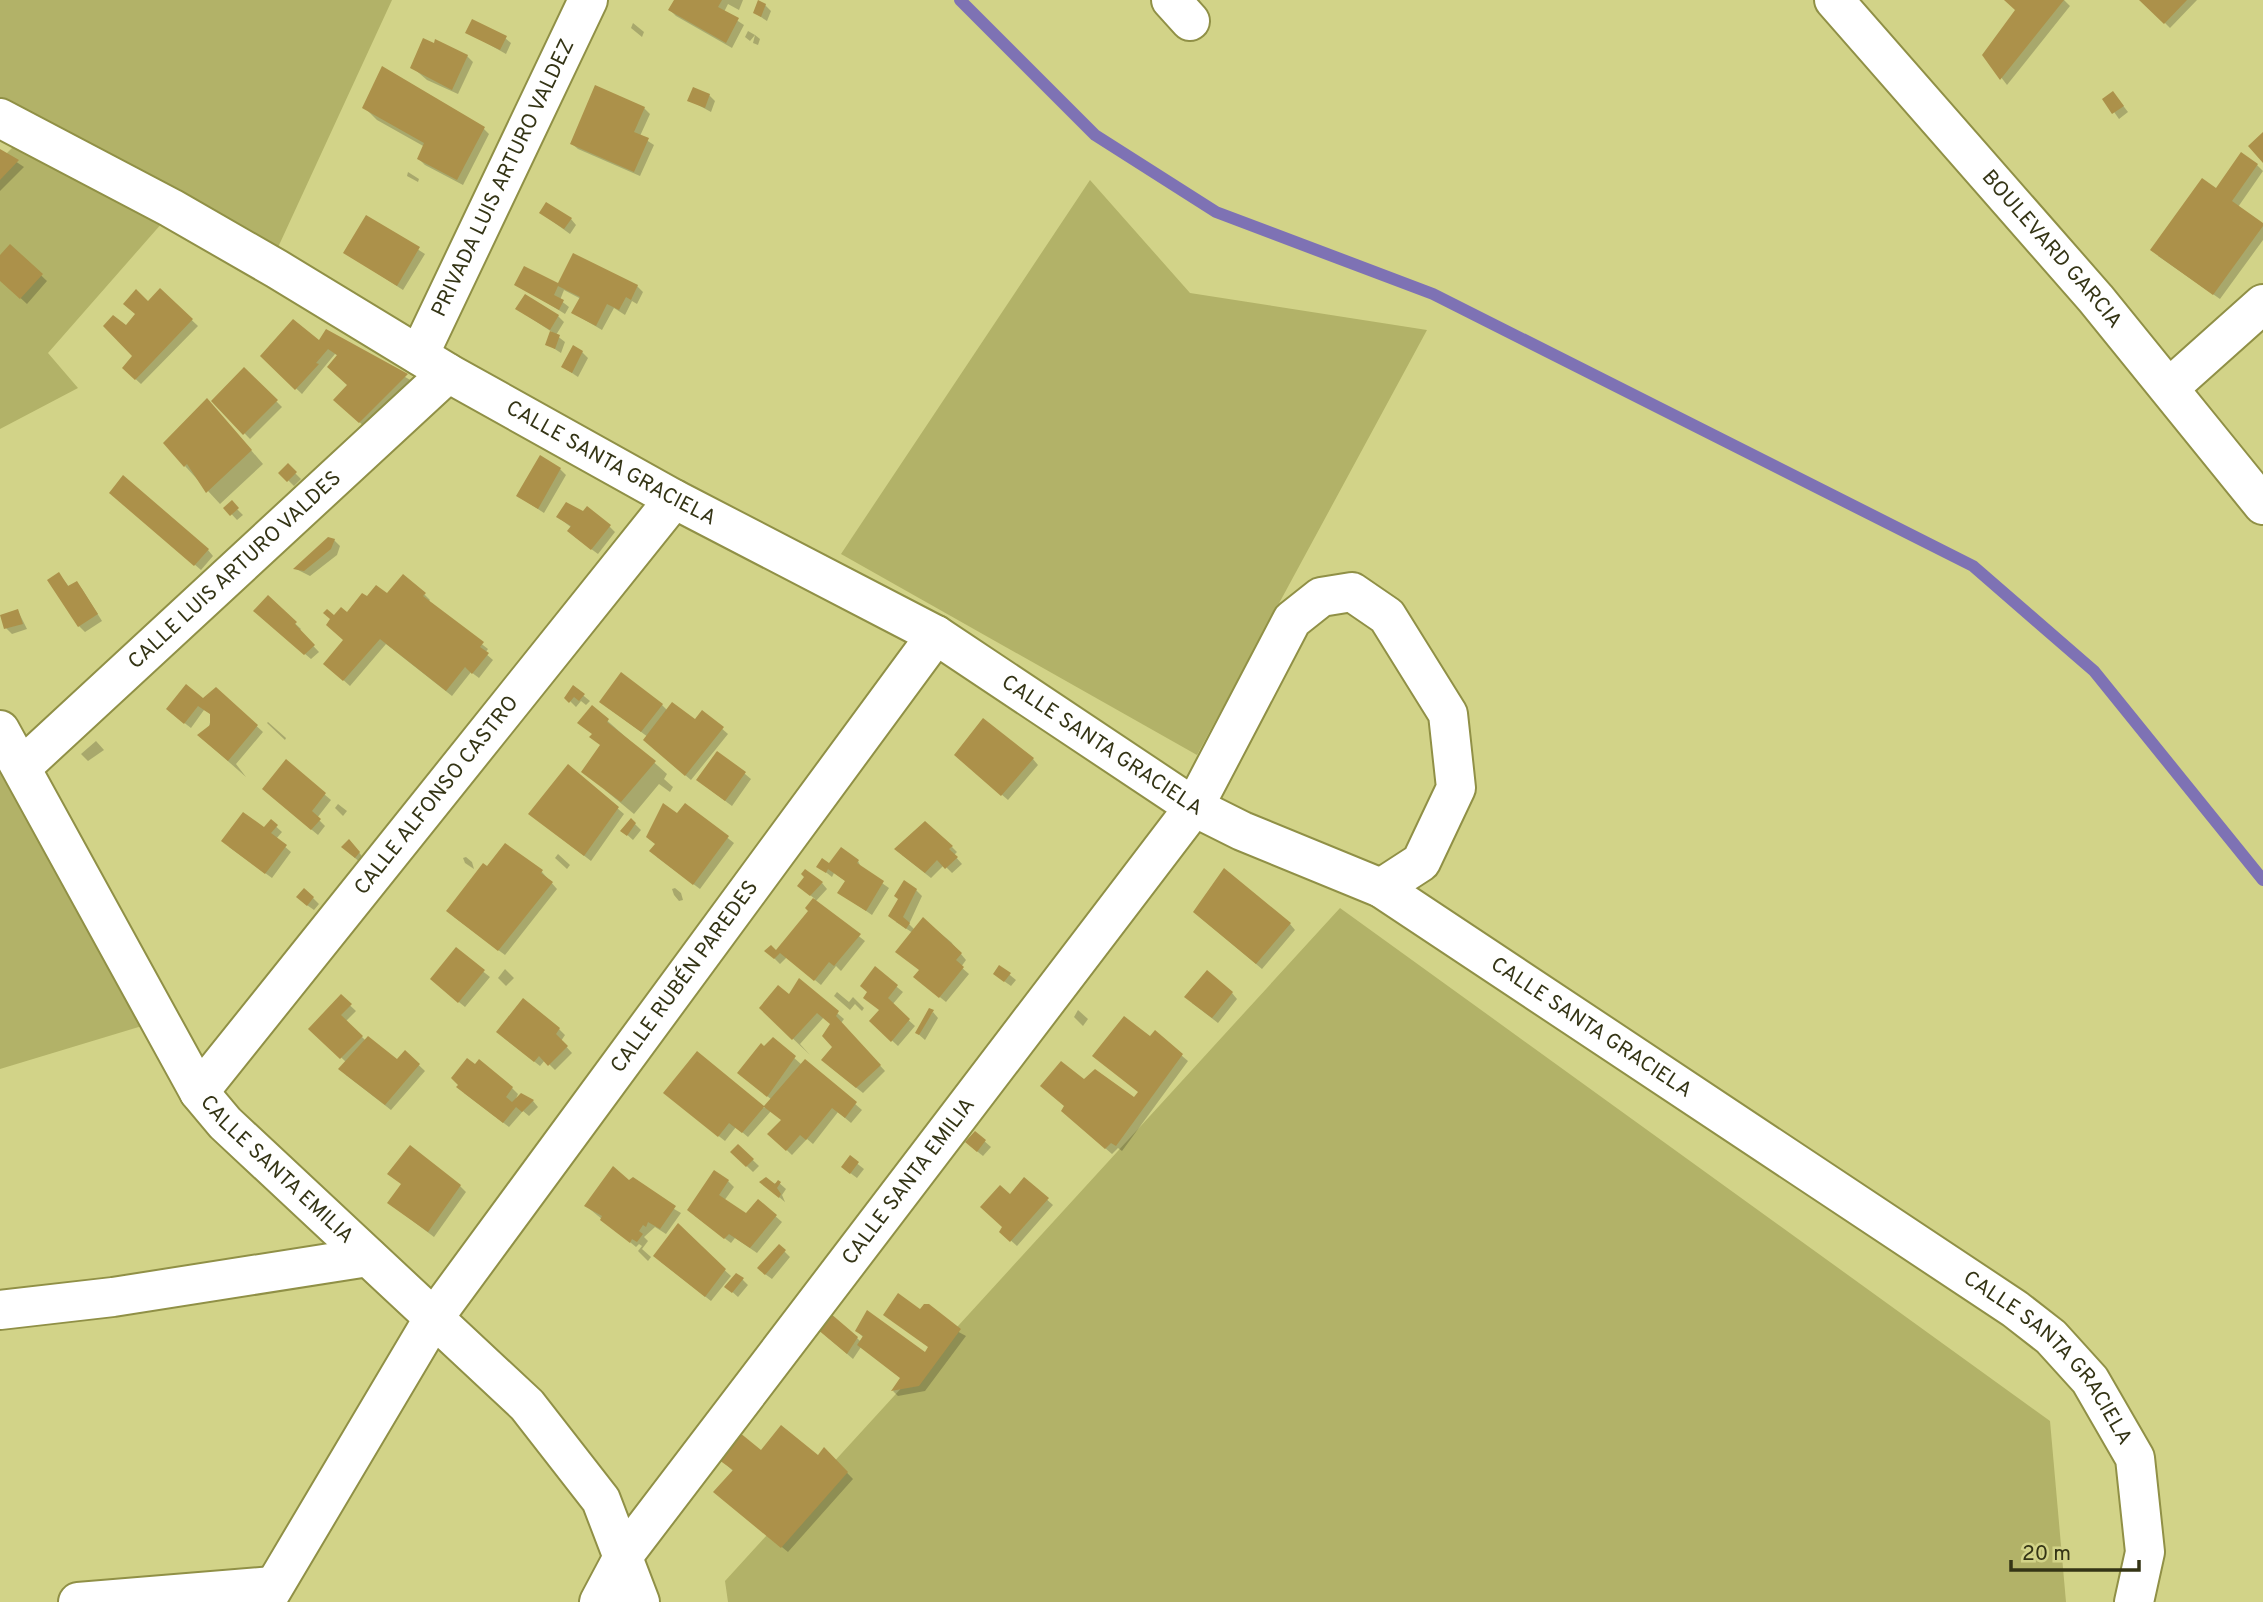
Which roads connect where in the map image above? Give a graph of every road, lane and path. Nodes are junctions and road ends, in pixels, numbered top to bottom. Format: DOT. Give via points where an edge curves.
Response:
graph roads {
  1 [pos="588,0"];
  2 [pos="1834,0"];
  3 [pos="0,118"];
  4 [pos="2263,304"];
  5 [pos="433,364"];
  6 [pos="2169,388"];
  7 [pos="674,499"];
  8 [pos="2263,505"];
  9 [pos="936,635"];
  10 [pos="0,730"];
  11 [pos="22,768"];
  12 [pos="1194,807"];
  13 [pos="1381,888"];
  14 [pos="199,1092"];
  15 [pos="368,1257"];
  16 [pos="0,1310"];
  17 [pos="433,1319"];
  18 [pos="624,1555"];
  19 [pos="269,1594"];
  20 [pos="78,1602"];
  21 [pos="599,1602"];
  22 [pos="640,1602"];
  23 [pos="2134,1602"];
  1 -- 5 [label="street, PRIVADA LUIS ARTURO VALDEZ"];
  2 -- 6 [label="street, BOULEVARD GARCIA"];
  3 -- 5 [label="street, CALLE SANTA GRACIELA" via="183,215"];
  4 -- 6 [label="street"];
  5 -- 7 [label="street, CALLE SANTA GRACIELA"];
  5 -- 11 [label="street, CALLE LUIS ARTURO VALDES"];
  6 -- 8 [label="street, BOULEVARD GARCIA"];
  7 -- 9 [label="street, CALLE SANTA GRACIELA"];
  7 -- 14 [label="street, CALLE ALFONSO CASTRO"];
  9 -- 12 [label="street, CALLE SANTA GRACIELA"];
  9 -- 17 [label="street, CALLE RUBÉN PAREDES"];
  10 -- 11 [label="street, CALLE SANTA EMILIA"];
  11 -- 14 [label="street, CALLE SANTA EMILIA"];
  12 -- 13 [label="street, CALLE SANTA GRACIELA"];
  12 -- 13 [label="street, CALLE SANTA EMILIA" via="1292,620 1321,597 1352,592 1387,616 1448,714 1456,788 1421,862"];
  12 -- 18 [label="street, CALLE SANTA EMILIA"];
  13 -- 23 [label="street, CALLE SANTA GRACIELA" via="2051,1337 2090,1380 2135,1458 2145,1552"];
  14 -- 15 [label="street, CALLE SANTA EMILIA" via="225,1123"];
  15 -- 16 [label="street"];
  15 -- 17 [label="street, CALLE SANTA EMILIA"];
  17 -- 18 [label="street, CALLE SANTA EMILIA" via="527,1405 601,1500"];
  17 -- 19 [label="street, CALLE RUBÉN PAREDES"];
  18 -- 21 [label="street"];
  18 -- 22 [label="street, CALLE SANTA EMILIA"];
  19 -- 20 [label="street"];
}
